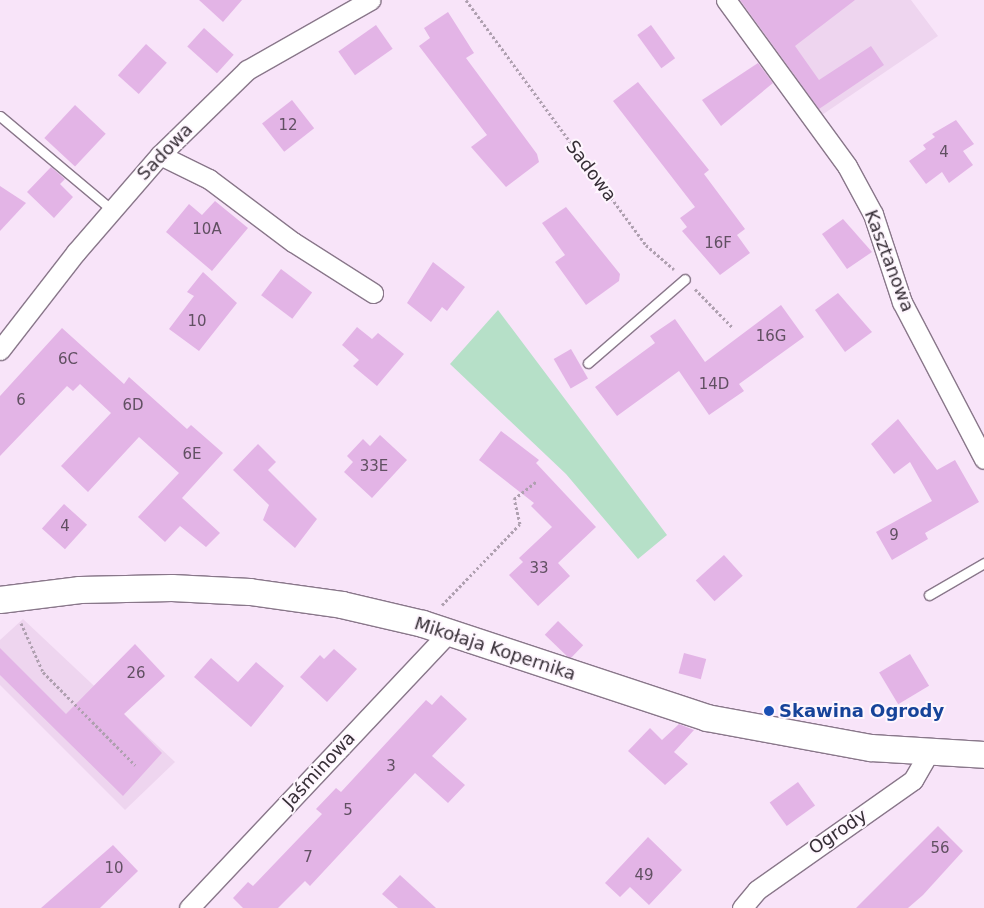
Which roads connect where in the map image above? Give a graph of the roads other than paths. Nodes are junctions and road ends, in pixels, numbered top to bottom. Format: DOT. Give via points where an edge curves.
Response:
graph roads {
  1 [pos="370,0"];
  2 [pos="726,0"];
  3 [pos="0,116"];
  4 [pos="160,155"];
  5 [pos="112,210"];
  6 [pos="685,279"];
  7 [pos="374,292"];
  8 [pos="0,350"];
  9 [pos="588,363"];
  10 [pos="984,459"];
  11 [pos="984,563"];
  12 [pos="929,596"];
  13 [pos="7,599"];
  14 [pos="448,632"];
  15 [pos="929,752"];
  16 [pos="984,755"];
  17 [pos="189,908"];
  18 [pos="742,908"];
  1 -- 4 [label="street, Sadowa" via="247,70"];
  2 -- 10 [label="street, Kasztanowa" via="847,166 873,214 902,302"];
  3 -- 5 [label="lane"];
  4 -- 5 [label="street, Sadowa"];
  4 -- 7 [label="street" via="209,179 293,242"];
  5 -- 8 [label="street, Sadowa"];
  6 -- 9 [label="lane"];
  11 -- 12 [label="lane"];
  13 -- 14 [label="street, Mikołaja Kopernika" via="80,590 250,592 342,605"];
  14 -- 15 [label="street, Mikołaja Kopernika" via="707,718 871,748"];
  14 -- 17 [label="street, Jaśminowa"];
  15 -- 16 [label="street, Mikołaja Kopernika"];
  15 -- 18 [label="street, Ogrody" via="913,780 764,884"];
}
